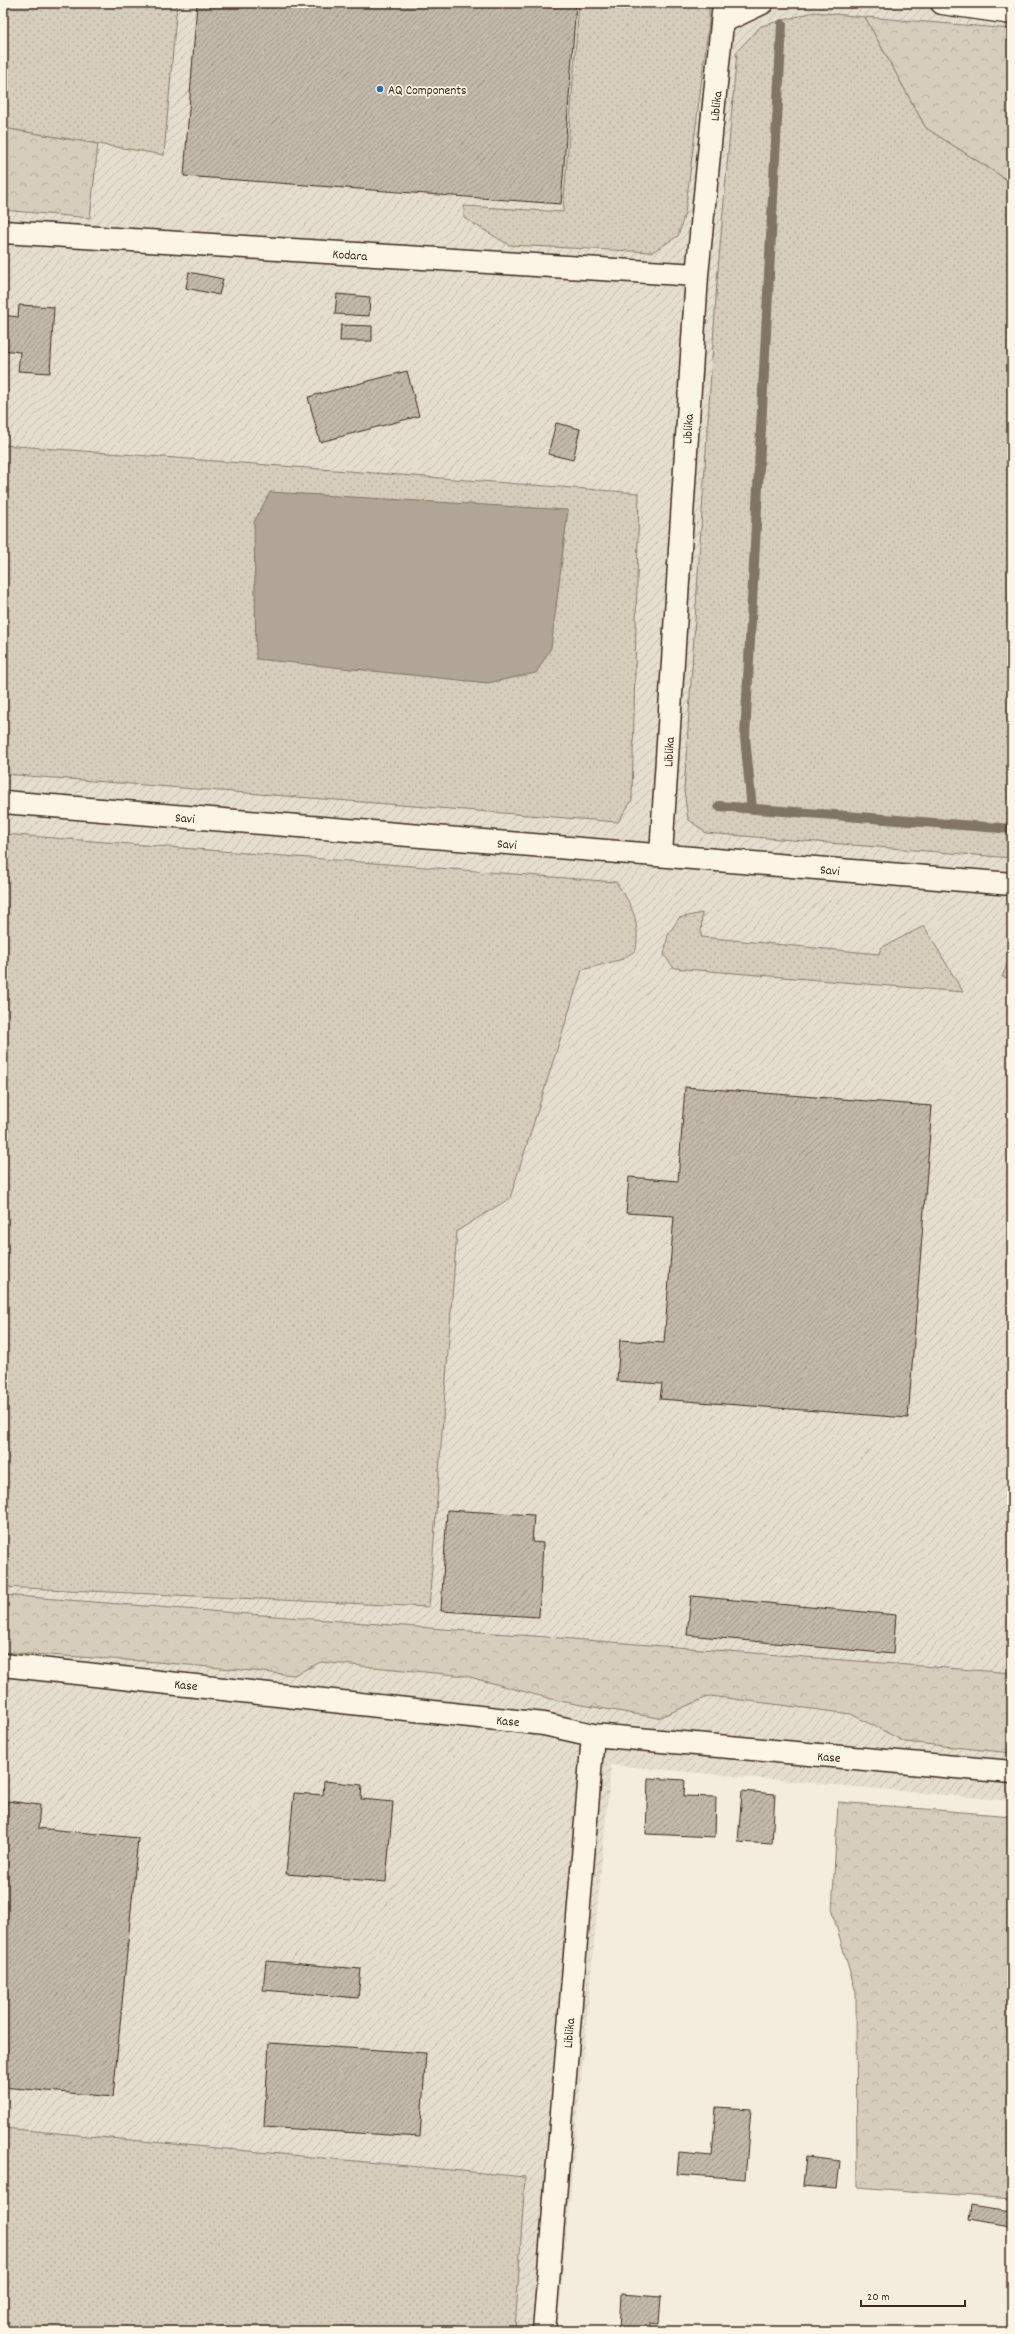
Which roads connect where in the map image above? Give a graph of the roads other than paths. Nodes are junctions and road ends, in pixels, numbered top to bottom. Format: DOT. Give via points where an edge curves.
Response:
graph roads {
  1 [pos="762,3"];
  2 [pos="942,3"];
  3 [pos="724,12"];
  4 [pos="1012,13"];
  5 [pos="3,232"];
  6 [pos="697,275"];
  7 [pos="3,802"];
  8 [pos="661,855"];
  9 [pos="1012,884"];
  10 [pos="3,1665"];
  11 [pos="593,1735"];
  12 [pos="1012,1772"];
  13 [pos="544,2331"];
  1 -- 3 [label="street"];
  2 -- 4 [label="street"];
  3 -- 6 [label="street, Liblika"];
  5 -- 6 [label="street, Kodara"];
  6 -- 8 [label="street, Liblika"];
  7 -- 8 [label="street, Savi"];
  8 -- 9 [label="street, Savi"];
  10 -- 11 [label="street, Kase" via="544,1724"];
  11 -- 12 [label="street, Kase"];
  11 -- 13 [label="street, Liblika"];
}
